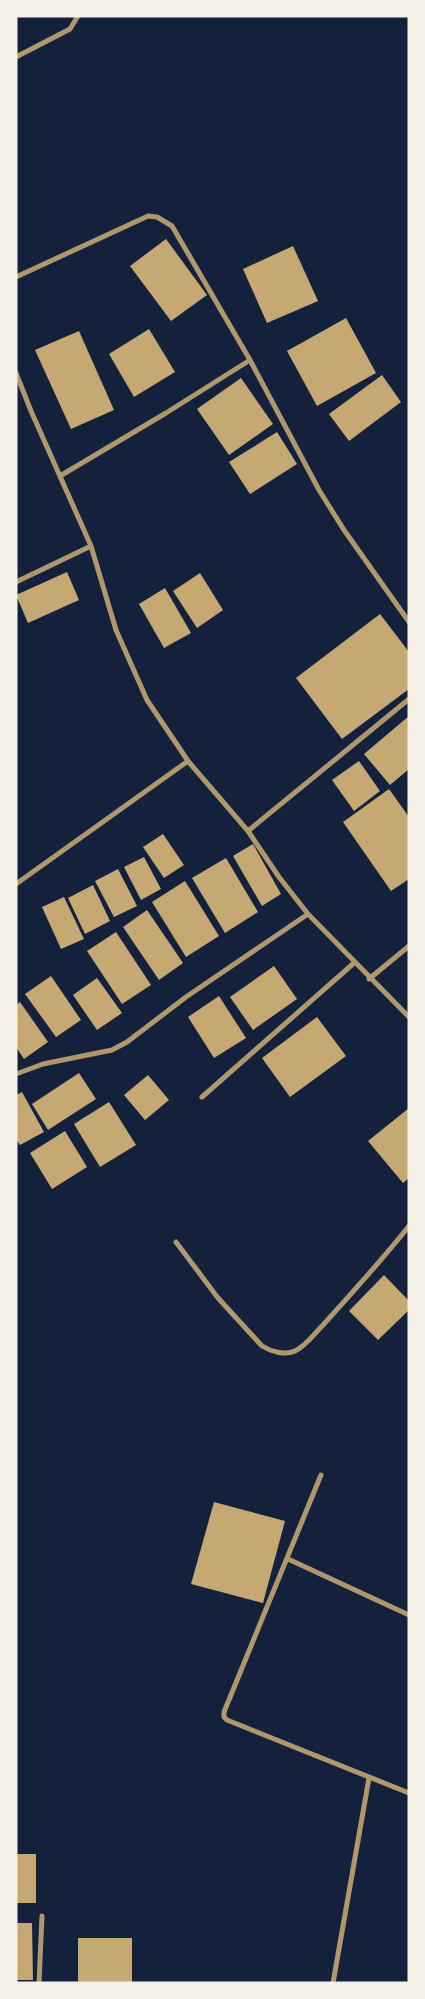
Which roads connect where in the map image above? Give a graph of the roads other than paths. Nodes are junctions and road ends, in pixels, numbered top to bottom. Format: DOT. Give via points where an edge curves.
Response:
graph roads {
  1 [pos="78,16"];
  2 [pos="16,57"];
  3 [pos="16,277"];
  4 [pos="250,360"];
  5 [pos="16,373"];
  6 [pos="60,476"];
  7 [pos="91,546"];
  8 [pos="16,582"];
  9 [pos="409,622"];
  10 [pos="409,699"];
  11 [pos="188,761"];
  12 [pos="248,831"];
  13 [pos="16,884"];
  14 [pos="308,914"];
  15 [pos="409,946"];
  16 [pos="354,963"];
  17 [pos="370,978"];
  18 [pos="409,1017"];
  19 [pos="16,1074"];
  20 [pos="202,1097"];
  21 [pos="409,1226"];
  22 [pos="176,1242"];
  23 [pos="321,1475"];
  24 [pos="288,1559"];
  25 [pos="409,1615"];
  26 [pos="370,1778"];
  27 [pos="409,1793"];
  28 [pos="42,1916"];
  29 [pos="39,1983"];
  30 [pos="333,1983"];
  1 -- 2 [label="street" via="70,29"];
  3 -- 4 [label="street" via="148,216 157,217 172,226"];
  4 -- 6 [label="street"];
  4 -- 9 [label="street" via="319,490"];
  5 -- 6 [label="street"];
  6 -- 7 [label="street"];
  7 -- 8 [label="street"];
  7 -- 11 [label="street" via="128,660 147,700"];
  10 -- 12 [label="street"];
  11 -- 12 [label="street"];
  11 -- 13 [label="street"];
  12 -- 14 [label="street"];
  14 -- 16 [label="street"];
  14 -- 19 [label="street" via="186,997 127,1042 112,1050 43,1064"];
  15 -- 17 [label="street"];
  16 -- 17 [label="street"];
  16 -- 20 [label="street"];
  17 -- 18 [label="street"];
  21 -- 22 [label="street" via="305,1344 294,1352 280,1353 262,1346 218,1298"];
  23 -- 24 [label="street"];
  24 -- 25 [label="street"];
  24 -- 26 [label="street" via="224,1717"];
  26 -- 27 [label="street"];
  26 -- 30 [label="street"];
  28 -- 29 [label="street"];
}
